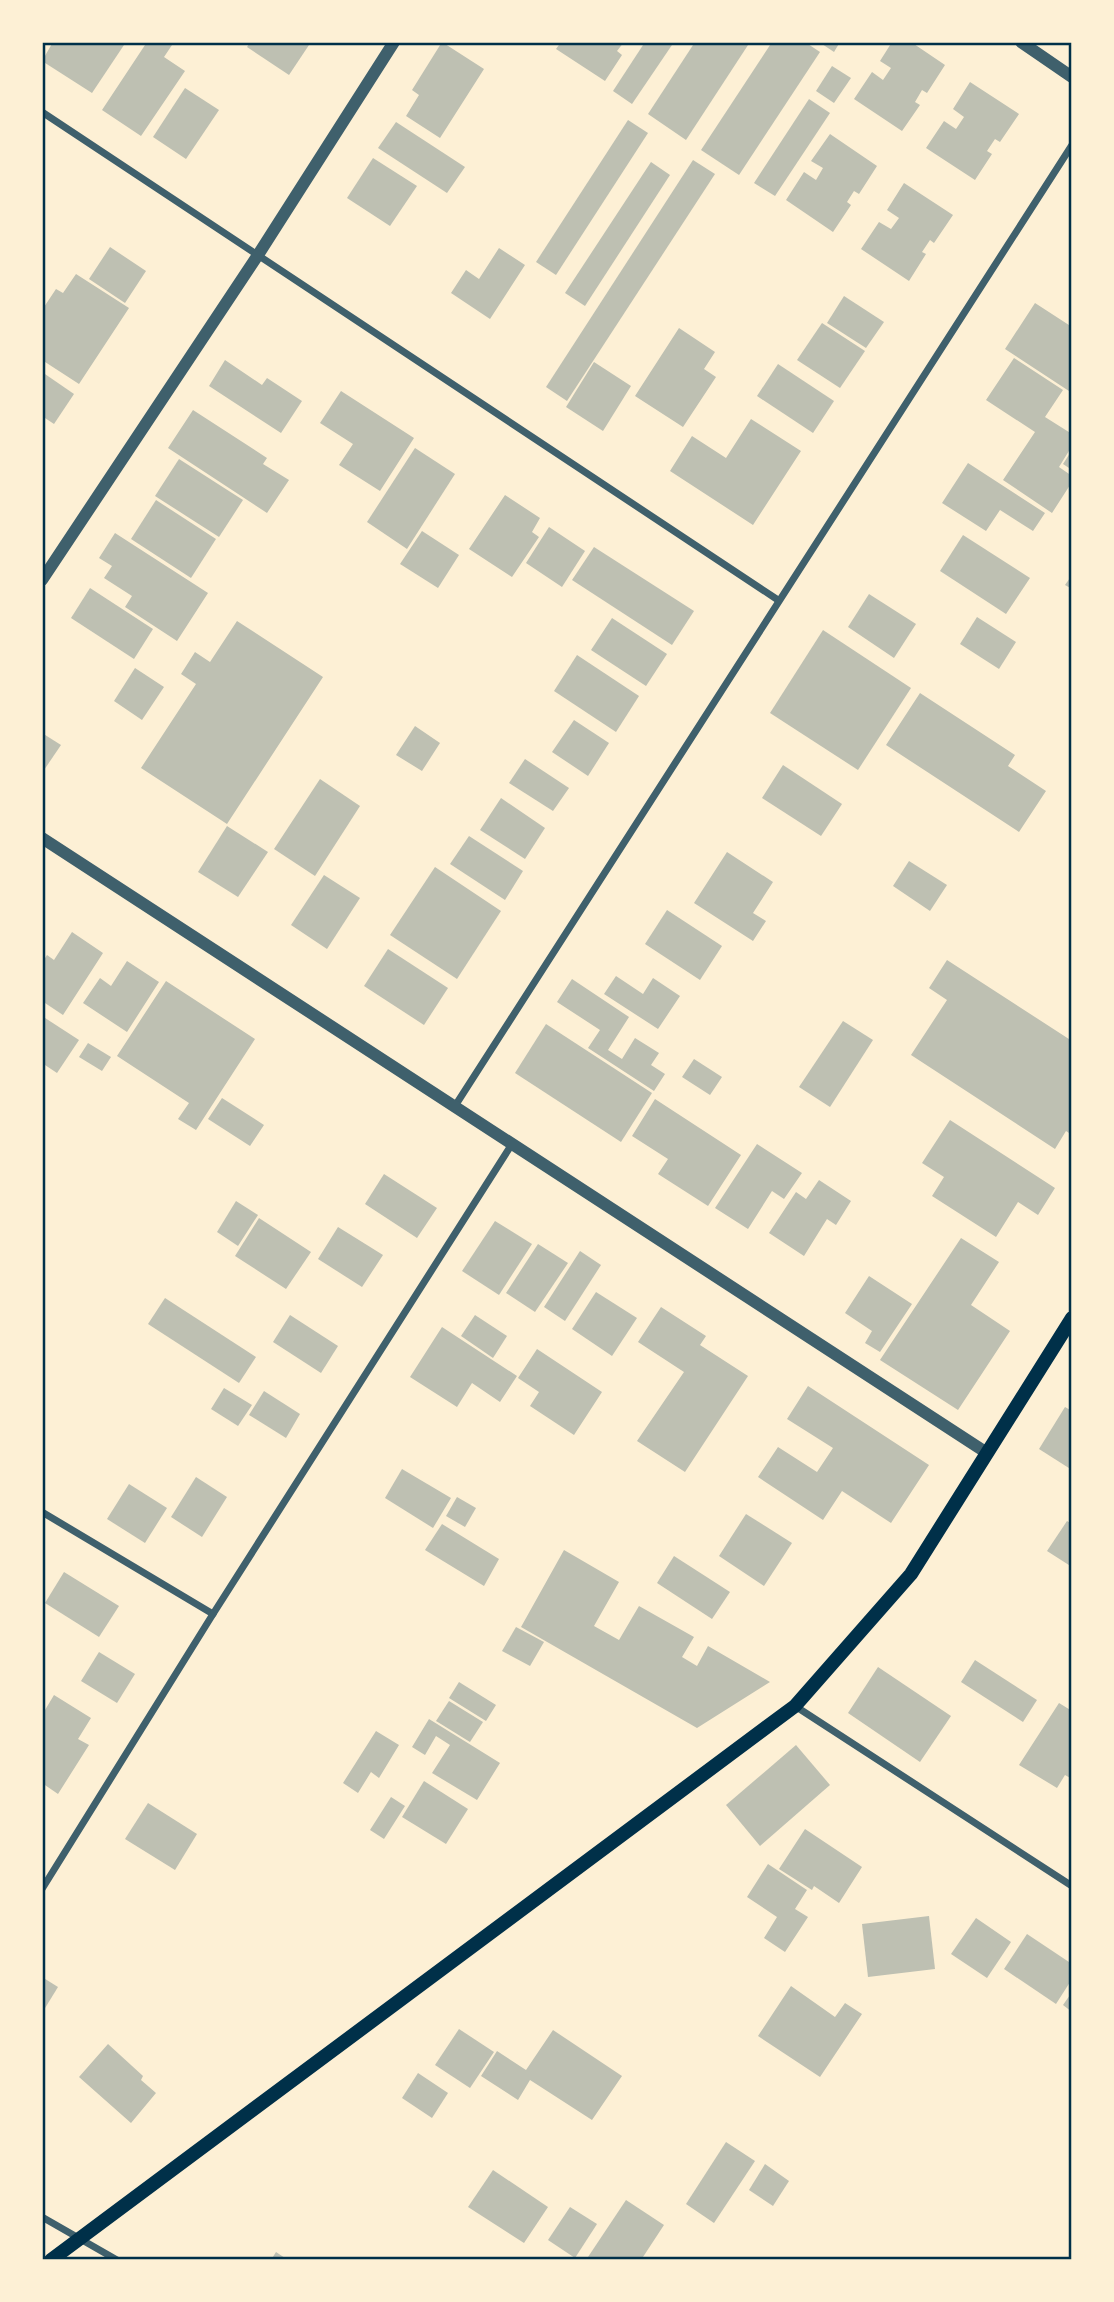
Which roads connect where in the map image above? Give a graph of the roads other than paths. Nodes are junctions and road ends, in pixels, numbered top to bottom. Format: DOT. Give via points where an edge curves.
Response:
graph roads {
  1 [pos="394,42"];
  2 [pos="1021,42"];
  3 [pos="1072,77"];
  4 [pos="42,112"];
  5 [pos="1072,145"];
  6 [pos="258,255"];
  7 [pos="42,580"];
  8 [pos="778,600"];
  9 [pos="42,838"];
  10 [pos="455,1107"];
  11 [pos="512,1144"];
  12 [pos="1072,1318"];
  13 [pos="987,1453"];
  14 [pos="42,1512"];
  15 [pos="213,1614"];
  16 [pos="795,1706"];
  17 [pos="1072,1885"];
  18 [pos="42,1889"];
  19 [pos="42,2217"];
  20 [pos="80,2238"];
  21 [pos="51,2260"];
  22 [pos="117,2260"];
  1 -- 6 [label="street"];
  2 -- 3 [label="street"];
  4 -- 6 [label="street"];
  5 -- 8 [label="street"];
  6 -- 7 [label="street"];
  6 -- 8 [label="street"];
  8 -- 10 [label="street"];
  9 -- 10 [label="street"];
  10 -- 11 [label="street"];
  11 -- 13 [label="street"];
  11 -- 15 [label="street"];
  12 -- 13 [label="main road"];
  13 -- 16 [label="main road" via="911,1574"];
  14 -- 15 [label="street"];
  15 -- 18 [label="street"];
  16 -- 17 [label="street"];
  16 -- 20 [label="main road"];
  19 -- 20 [label="street"];
  20 -- 21 [label="main road"];
  20 -- 22 [label="street"];
}
